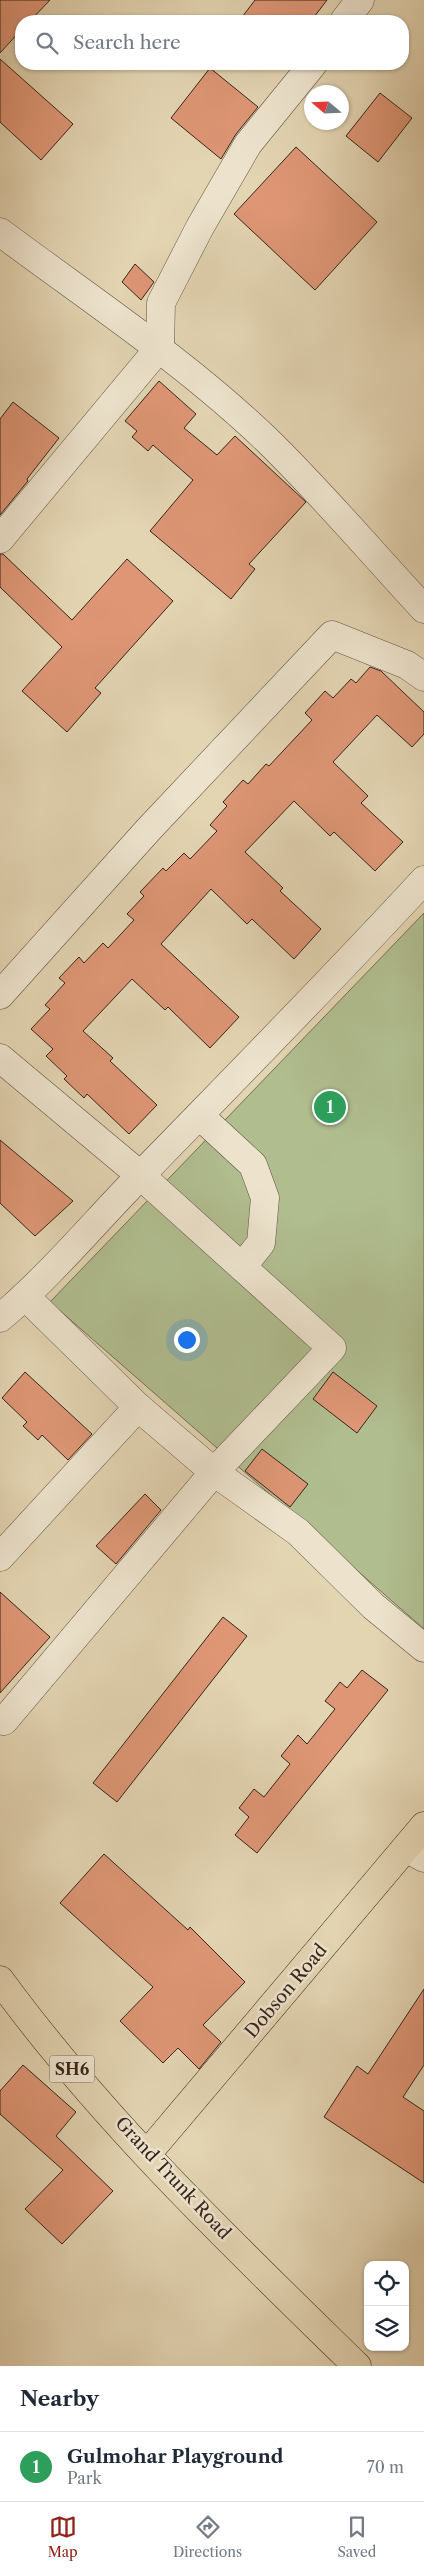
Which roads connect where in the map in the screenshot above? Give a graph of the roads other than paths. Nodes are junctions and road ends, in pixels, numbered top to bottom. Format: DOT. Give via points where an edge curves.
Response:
graph roads {
  1 [pos="360,0"];
  2 [pos="349,15"];
  3 [pos="308,70"];
  4 [pos="0,232"];
  5 [pos="160,348"];
  6 [pos="0,539"];
  7 [pos="424,609"];
  8 [pos="424,677"];
  9 [pos="424,880"];
  10 [pos="0,994"];
  11 [pos="0,1058"];
  12 [pos="200,1116"];
  13 [pos="140,1175"];
  14 [pos="242,1267"];
  15 [pos="25,1296"];
  16 [pos="0,1318"];
  17 [pos="138,1407"];
  18 [pos="214,1472"];
  19 [pos="0,1557"];
  20 [pos="424,1648"];
  21 [pos="4,1721"];
  22 [pos="424,1826"];
  23 [pos="415,1853"];
  24 [pos="0,1980"];
  25 [pos="147,2154"];
  26 [pos="357,2366"];
  1 -- 2 [label="street"];
  3 -- 5 [label="street" via="248,144 200,227 161,303"];
  4 -- 5 [label="street"];
  5 -- 6 [label="street"];
  5 -- 7 [label="street" via="269,442"];
  8 -- 10 [label="street" via="407,665 332,635 149,829"];
  9 -- 12 [label="street"];
  11 -- 13 [label="street"];
  12 -- 13 [label="street"];
  12 -- 14 [label="street" via="253,1165 265,1198 261,1243"];
  13 -- 14 [label="street"];
  13 -- 15 [label="street"];
  14 -- 18 [label="street" via="332,1348"];
  15 -- 16 [label="street"];
  15 -- 17 [label="street"];
  17 -- 18 [label="street"];
  17 -- 19 [label="street"];
  18 -- 20 [label="street" via="298,1532 373,1606"];
  18 -- 21 [label="street"];
  22 -- 23 [label="main road, Dobson Road"];
  23 -- 25 [label="main road, Dobson Road"];
  24 -- 25 [label="main road, Grand Trunk Road / SH6" via="33,2025"];
  25 -- 26 [label="main road, Grand Trunk Road / SH6"];
}
